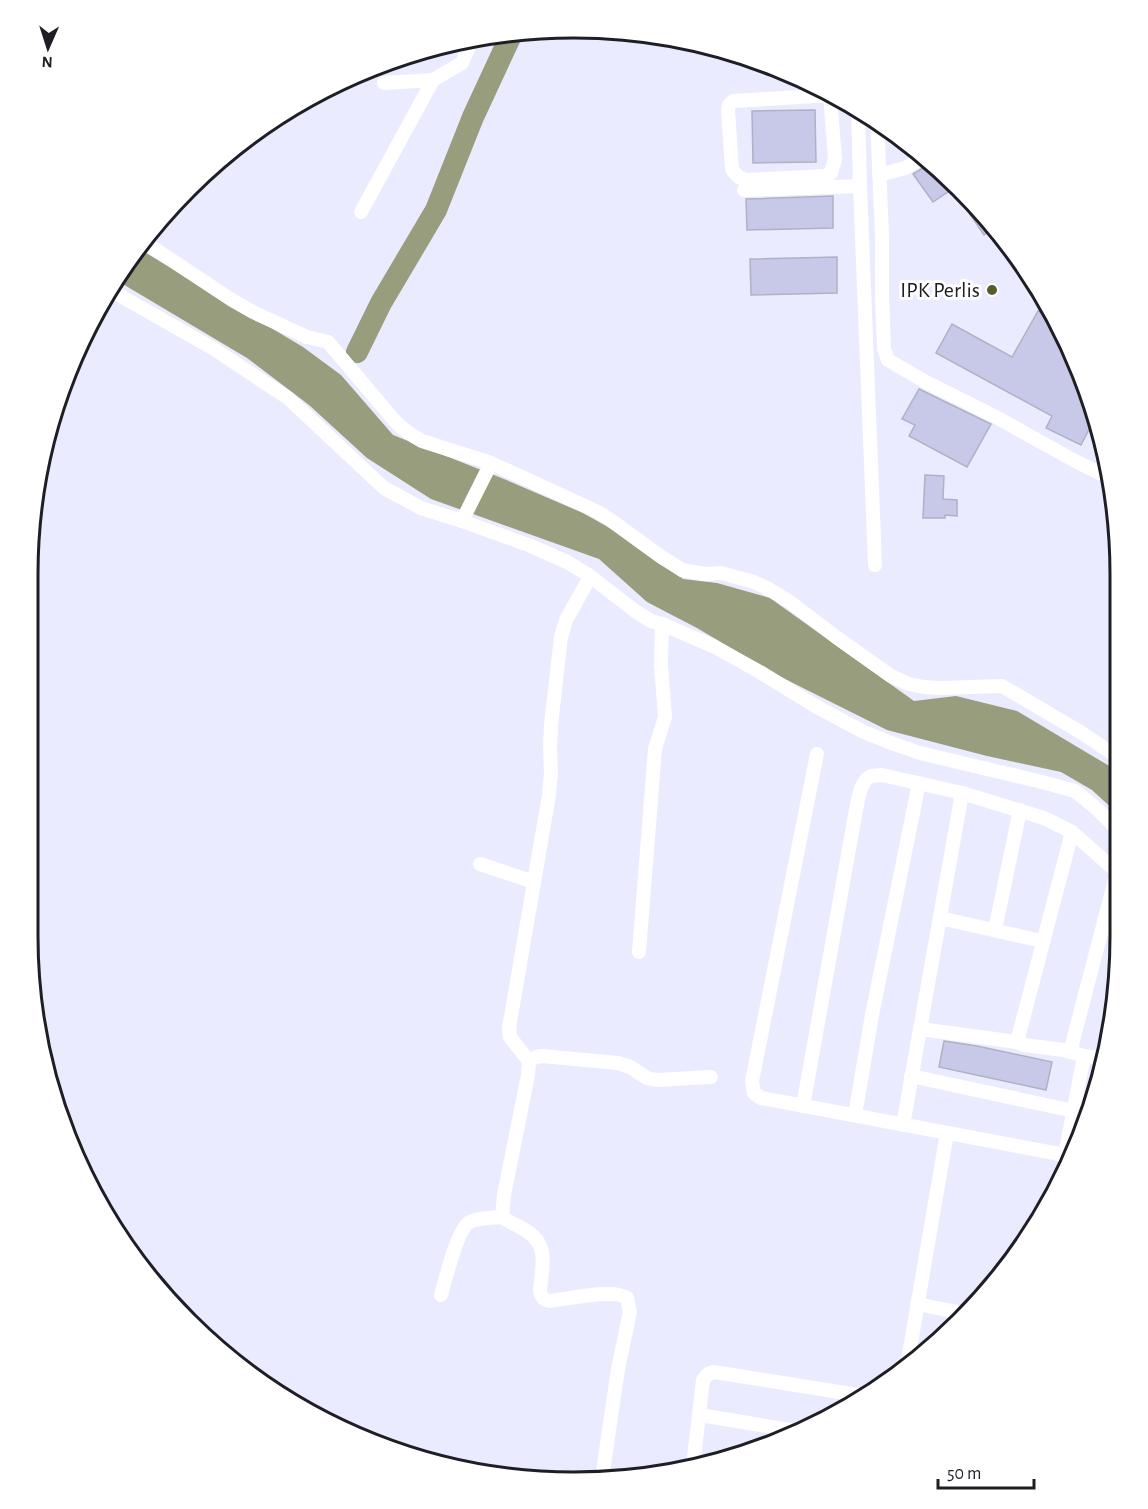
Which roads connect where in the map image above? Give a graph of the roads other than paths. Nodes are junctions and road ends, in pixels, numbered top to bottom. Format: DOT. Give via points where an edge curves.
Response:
graph roads {
  1 [pos="468,48"];
  2 [pos="433,80"];
  3 [pos="384,83"];
  4 [pos="817,96"];
  5 [pos="832,104"];
  6 [pos="858,119"];
  7 [pos="877,132"];
  8 [pos="917,161"];
  9 [pos="879,175"];
  10 [pos="860,186"];
  11 [pos="744,190"];
  12 [pos="361,212"];
  13 [pos="149,245"];
  14 [pos="117,294"];
  15 [pos="489,467"];
  16 [pos="1101,473"];
  17 [pos="465,517"];
  18 [pos="875,565"];
  19 [pos="590,577"];
  20 [pos="662,624"];
  21 [pos="1110,752"];
  22 [pos="817,754"];
  23 [pos="919,783"];
  24 [pos="962,793"];
  25 [pos="1020,810"];
  26 [pos="1110,822"];
  27 [pos="1072,832"];
  28 [pos="480,864"];
  29 [pos="1110,868"];
  30 [pos="534,882"];
  31 [pos="1110,902"];
  32 [pos="940,918"];
  33 [pos="996,930"];
  34 [pos="1042,941"];
  35 [pos="639,952"];
  36 [pos="920,1029"];
  37 [pos="1017,1042"];
  38 [pos="1077,1054"];
  39 [pos="1096,1057"];
  40 [pos="529,1061"];
  41 [pos="911,1076"];
  42 [pos="711,1077"];
  43 [pos="803,1106"];
  44 [pos="1074,1111"];
  45 [pos="855,1115"];
  46 [pos="903,1125"];
  47 [pos="947,1133"];
  48 [pos="1069,1142"];
  49 [pos="1063,1155"];
  50 [pos="502,1217"];
  51 [pos="441,1295"];
  52 [pos="917,1304"];
  53 [pos="955,1312"];
  54 [pos="916,1348"];
  55 [pos="851,1394"];
  56 [pos="700,1414"];
  57 [pos="784,1429"];
  58 [pos="695,1457"];
  59 [pos="603,1470"];
  1 -- 2 [label="street" via="462,63"];
  2 -- 3 [label="street"];
  2 -- 12 [label="street"];
  4 -- 5 [label="street" via="733,101 728,110 735,175 747,180 831,173 835,159"];
  6 -- 10 [label="street"];
  7 -- 9 [label="street"];
  8 -- 9 [label="street"];
  9 -- 16 [label="street" via="884,350 888,360"];
  10 -- 11 [label="street"];
  10 -- 18 [label="street"];
  13 -- 15 [label="street" via="246,308 307,337 328,342 412,436"];
  14 -- 17 [label="street" via="288,398 384,488 421,508"];
  15 -- 17 [label="street"];
  15 -- 21 [label="street" via="596,511 681,570 721,573 767,588 909,684 940,688 1002,686"];
  17 -- 19 [label="street" via="567,562"];
  19 -- 20 [label="street" via="635,611"];
  19 -- 30 [label="street" via="561,637 551,725 549,795"];
  20 -- 26 [label="street" via="715,647 840,719 894,744 1075,791"];
  20 -- 35 [label="street" via="665,717 655,749"];
  22 -- 43 [label="street" via="752,1081 754,1093 761,1098"];
  23 -- 24 [label="street"];
  23 -- 43 [label="street" via="882,775 872,776 862,788"];
  23 -- 45 [label="street"];
  24 -- 25 [label="street"];
  24 -- 32 [label="street"];
  25 -- 27 [label="street"];
  25 -- 33 [label="street"];
  27 -- 29 [label="street"];
  27 -- 34 [label="street"];
  28 -- 30 [label="street"];
  30 -- 40 [label="street" via="508,1028 510,1037"];
  31 -- 38 [label="street"];
  32 -- 33 [label="street"];
  32 -- 36 [label="street"];
  33 -- 34 [label="street"];
  34 -- 37 [label="street"];
  36 -- 37 [label="street"];
  36 -- 41 [label="street"];
  37 -- 38 [label="street"];
  38 -- 39 [label="street"];
  38 -- 44 [label="street"];
  40 -- 42 [label="street" via="550,1056 618,1063 657,1080"];
  40 -- 50 [label="street"];
  41 -- 44 [label="street"];
  41 -- 46 [label="street"];
  43 -- 45 [label="street"];
  44 -- 48 [label="street"];
  45 -- 46 [label="street"];
  46 -- 47 [label="street"];
  47 -- 49 [label="street"];
  47 -- 52 [label="street"];
  50 -- 51 [label="street" via="465,1225"];
  50 -- 59 [label="street" via="528,1232 542,1248 540,1290 544,1300 597,1294 627,1298 630,1312"];
  52 -- 53 [label="street"];
  52 -- 54 [label="street"];
  55 -- 56 [label="street" via="714,1372 703,1380"];
  56 -- 57 [label="street"];
  56 -- 58 [label="street"];
}
